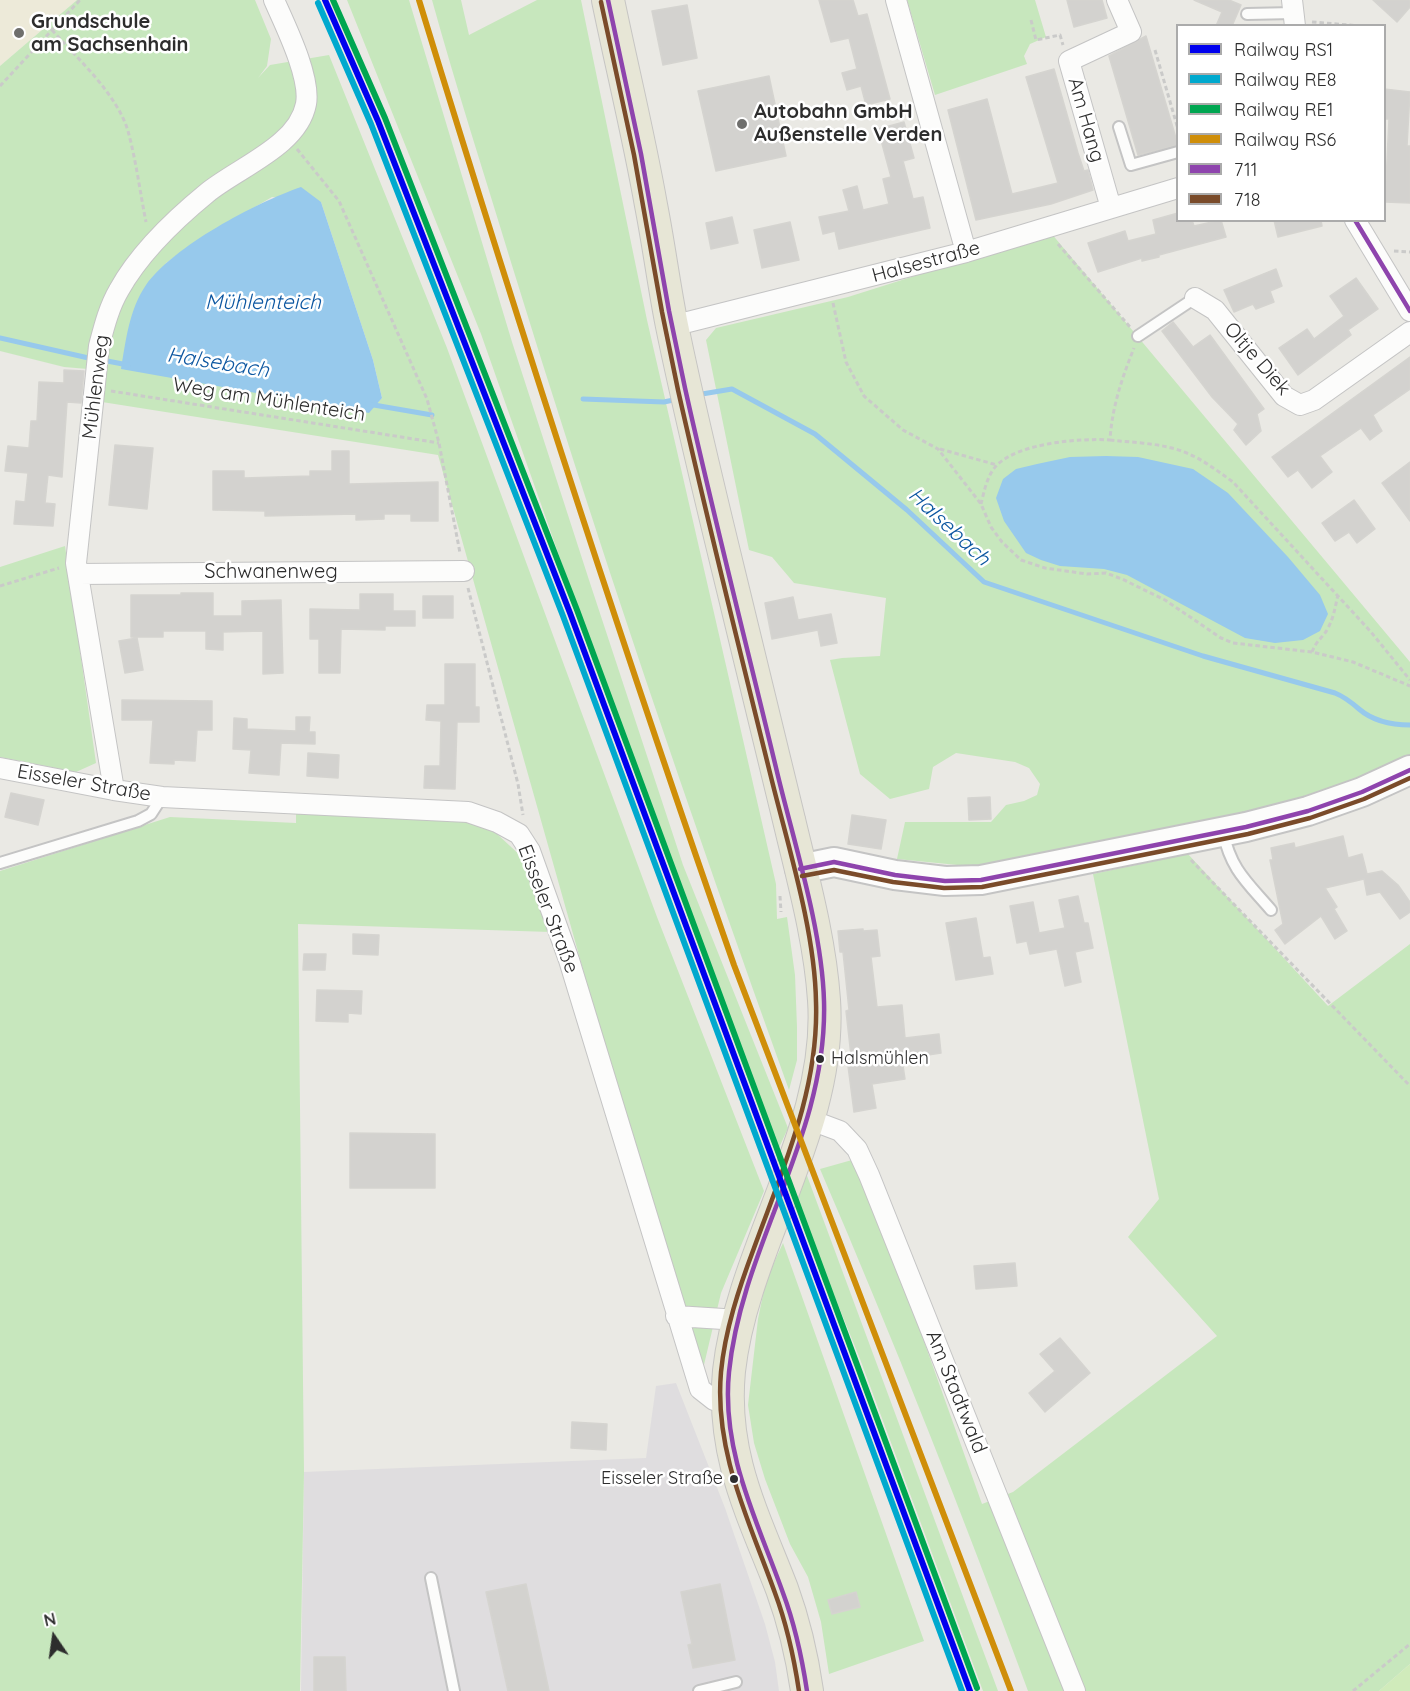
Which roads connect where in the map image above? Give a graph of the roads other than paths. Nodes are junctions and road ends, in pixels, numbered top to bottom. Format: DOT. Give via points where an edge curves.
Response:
graph roads {
  1 [pos="274,0"];
  2 [pos="608,0"];
  3 [pos="896,0"];
  4 [pos="1118,0"];
  5 [pos="1247,14"];
  6 [pos="1294,15"];
  7 [pos="1119,127"];
  8 [pos="1176,153"];
  9 [pos="1176,189"];
  10 [pos="1111,208"];
  11 [pos="1356,222"];
  12 [pos="966,252"];
  13 [pos="1195,298"];
  14 [pos="1410,311"];
  15 [pos="672,326"];
  16 [pos="1410,332"];
  17 [pos="1138,336"];
  18 [pos="77,568"];
  19 [pos="464,571"];
  20 [pos="0,768"];
  21 [pos="1410,770"];
  22 [pos="114,790"];
  23 [pos="162,797"];
  24 [pos="1223,832"];
  25 [pos="0,863"];
  26 [pos="800,868"];
  27 [pos="1271,910"];
  28 [pos="808,1119"];
  29 [pos="676,1316"];
  30 [pos="739,1320"];
  31 [pos="728,1404"];
  32 [pos="431,1578"];
  33 [pos="736,1682"];
  34 [pos="454,1691"];
  35 [pos="699,1691"];
  36 [pos="807,1691"];
  37 [pos="1075,1691"];
  1 -- 18 [label="street, Mühlenweg" via="303,72 307,101 302,119 288,138 208,192 151,245 119,290 99,346"];
  2 -- 15 [label="main road" via="651,202"];
  3 -- 12 [label="street"];
  4 -- 10 [label="street, Am Hang" via="1131,32 1069,61"];
  5 -- 6 [label="lane"];
  7 -- 8 [label="lane" via="1131,165"];
  9 -- 10 [label="street, Halsestraße"];
  10 -- 12 [label="street, Halsestraße"];
  11 -- 14 [label="street"];
  12 -- 15 [label="street, Halsestraße"];
  13 -- 16 [label="street, Oltje Diek" via="1215,310 1284,396 1300,405 1314,400"];
  13 -- 17 [label="lane"];
  15 -- 26 [label="main road"];
  18 -- 19 [label="street, Schwanenweg"];
  18 -- 22 [label="street, Mühlenweg"];
  20 -- 22 [label="street, Eisseler Straße"];
  21 -- 24 [label="street" via="1308,811"];
  22 -- 23 [label="street, Eisseler Straße"];
  23 -- 25 [label="lane" via="151,814 138,821"];
  23 -- 29 [label="street, Eisseler Straße" via="468,812 519,834 530,851 569,960"];
  24 -- 26 [label="street" via="981,880 905,876 834,862"];
  24 -- 27 [label="lane" via="1235,869"];
  26 -- 28 [label="main road" via="820,961 825,1028"];
  28 -- 30 [label="main road"];
  28 -- 37 [label="street, Am Stadtwald" via="840,1131 857,1149"];
  29 -- 30 [label="street"];
  29 -- 31 [label="street, Eisseler Straße" via="700,1389 714,1400"];
  30 -- 31 [label="main road"];
  31 -- 36 [label="main road" via="738,1475 791,1616"];
  32 -- 34 [label="lane"];
  33 -- 35 [label="lane"];
}
